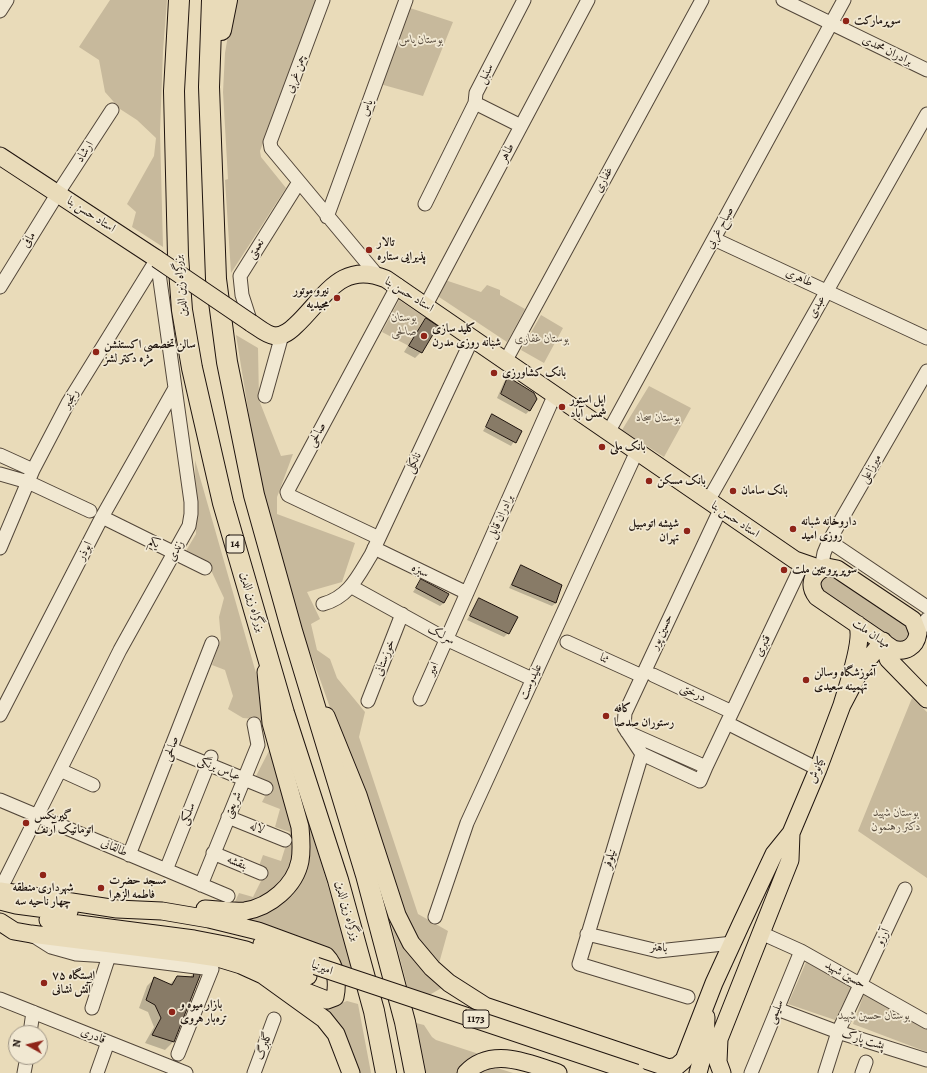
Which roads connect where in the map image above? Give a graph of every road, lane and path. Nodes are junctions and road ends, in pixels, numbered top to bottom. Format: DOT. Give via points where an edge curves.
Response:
graph roads {
  1 [pos="7,0"];
  2 [pos="179,0"];
  3 [pos="212,0"];
  4 [pos="227,0"];
  5 [pos="323,0"];
  6 [pos="406,0"];
  7 [pos="524,0"];
  8 [pos="588,0"];
  9 [pos="702,0"];
  10 [pos="783,0"];
  11 [pos="844,0"];
  12 [pos="0,11"];
  13 [pos="831,24"];
  14 [pos="927,70"];
  15 [pos="210,87"];
  16 [pos="475,103"];
  17 [pos="112,110"];
  18 [pos="927,114"];
  19 [pos="521,126"];
  20 [pos="0,156"];
  21 [pos="299,182"];
  22 [pos="58,193"];
  23 [pos="426,204"];
  24 [pos="327,217"];
  25 [pos="714,239"];
  26 [pos="157,259"];
  27 [pos="377,275"];
  28 [pos="398,285"];
  29 [pos="0,287"];
  30 [pos="826,290"];
  31 [pos="426,305"];
  32 [pos="251,323"];
  33 [pos="282,335"];
  34 [pos="473,337"];
  35 [pos="927,338"];
  36 [pos="506,360"];
  37 [pos="927,371"];
  38 [pos="174,390"];
  39 [pos="555,394"];
  40 [pos="265,396"];
  41 [pos="609,431"];
  42 [pos="637,451"];
  43 [pos="0,456"];
  44 [pos="0,474"];
  45 [pos="31,476"];
  46 [pos="714,505"];
  47 [pos="90,511"];
  48 [pos="102,517"];
  49 [pos="829,541"];
  50 [pos="377,543"];
  51 [pos="0,548"];
  52 [pos="175,554"];
  53 [pos="797,565"];
  54 [pos="205,568"];
  55 [pos="821,569"];
  56 [pos="352,587"];
  57 [pos="813,591"];
  58 [pos="467,593"];
  59 [pos="323,604"];
  60 [pos="927,607"];
  61 [pos="402,614"];
  62 [pos="927,619"];
  63 [pos="857,624"];
  64 [pos="292,631"];
  65 [pos="918,636"];
  66 [pos="446,639"];
  67 [pos="263,640"];
  68 [pos="567,642"];
  69 [pos="884,642"];
  70 [pos="212,643"];
  71 [pos="647,676"];
  72 [pos="532,679"];
  73 [pos="910,682"];
  74 [pos="927,698"];
  75 [pos="420,699"];
  76 [pos="368,701"];
  77 [pos="842,705"];
  78 [pos="0,715"];
  79 [pos="730,718"];
  80 [pos="254,724"];
  81 [pos="627,732"];
  82 [pos="171,749"];
  83 [pos="642,754"];
  84 [pos="210,761"];
  85 [pos="706,767"];
  86 [pos="818,769"];
  87 [pos="60,770"];
  88 [pos="244,779"];
  89 [pos="93,785"];
  90 [pos="266,788"];
  91 [pos="0,800"];
  92 [pos="38,815"];
  93 [pos="228,816"];
  94 [pos="790,833"];
  95 [pos="285,840"];
  96 [pos="213,853"];
  97 [pos="129,855"];
  98 [pos="166,870"];
  99 [pos="261,873"];
  100 [pos="0,883"];
  101 [pos="201,885"];
  102 [pos="905,889"];
  103 [pos="0,891"];
  104 [pos="228,896"];
  105 [pos="0,901"];
  106 [pos="162,911"];
  107 [pos="0,914"];
  108 [pos="435,917"];
  109 [pos="70,918"];
  110 [pos="0,922"];
  111 [pos="761,932"];
  112 [pos="31,934"];
  113 [pos="587,934"];
  114 [pos="733,943"];
  115 [pos="801,951"];
  116 [pos="109,956"];
  117 [pos="263,975"];
  118 [pos="714,983"];
  119 [pos="862,984"];
  120 [pos="688,997"];
  121 [pos="0,999"];
  122 [pos="735,999"];
  123 [pos="706,1004"];
  124 [pos="92,1008"];
  125 [pos="777,1009"];
  126 [pos="33,1012"];
  127 [pos="274,1019"];
  128 [pos="927,1022"];
  129 [pos="31,1025"];
  130 [pos="838,1032"];
  131 [pos="108,1042"];
  132 [pos="178,1054"];
  133 [pos="927,1060"];
  134 [pos="183,1072"];
  135 [pos="97,1073"];
  136 [pos="254,1073"];
  137 [pos="351,1073"];
  138 [pos="386,1073"];
  139 [pos="415,1073"];
  140 [pos="466,1073"];
  141 [pos="558,1073"];
  142 [pos="601,1073"];
  143 [pos="636,1073"];
  144 [pos="698,1073"];
  145 [pos="722,1073"];
  146 [pos="751,1073"];
  147 [pos="825,1073"];
  1 -- 12 [label="street"];
  2 -- 67 [label="highway, بزرگراه زین الدین / 14" via="174,91 178,256 182,310 192,368 223,503"];
  3 -- 15 [label="highway"];
  4 -- 15 [label="highway"];
  5 -- 21 [label="street, چمن غربی" via="270,142 271,148"];
  6 -- 24 [label="street, یاس"];
  7 -- 16 [label="street, سنبل" via="476,93"];
  8 -- 19 [label="street, طاهر"];
  9 -- 36 [label="street, غفاری"];
  10 -- 13 [label="street, برادران محمدی"];
  11 -- 13 [label="street, صباح غربی"];
  13 -- 14 [label="street, برادران محمدی"];
  13 -- 25 [label="street, صباح غربی"];
  15 -- 64 [label="highway" via="216,279 227,362 254,495"];
  16 -- 19 [label="street"];
  16 -- 23 [label="street, سنبل"];
  17 -- 22 [label="street, ارشاد"];
  18 -- 30 [label="street, عبدی"];
  19 -- 31 [label="street, طاهر"];
  20 -- 22 [label="main road, استاد حسن بنا"];
  21 -- 24 [label="street"];
  21 -- 32 [label="street, نعمتی" via="240,276 242,295"];
  22 -- 26 [label="main road, استاد حسن بنا"];
  22 -- 29 [label="street, مافی"];
  24 -- 27 [label="street"];
  25 -- 30 [label="street, طاهری"];
  25 -- 41 [label="street, صباح غربی"];
  26 -- 32 [label="main road, استاد حسن بنا, bridge"];
  26 -- 38 [label="street, زندی"];
  26 -- 45 [label="street, رنجبر" via="68,403"];
  27 -- 28 [label="main road, استاد حسن بنا"];
  27 -- 33 [label="main road, استاد حسن بنا" via="360,273 336,283 288,333"];
  28 -- 31 [label="main road, استاد حسن بنا"];
  28 -- 50 [label="street, صالحی" via="286,492"];
  30 -- 35 [label="street, طاهری"];
  30 -- 46 [label="street, عبدی"];
  31 -- 34 [label="main road, استاد حسن بنا"];
  32 -- 33 [label="main road, استاد حسن بنا" via="269,334"];
  33 -- 40 [label="street"];
  34 -- 36 [label="main road, استاد حسن بنا"];
  34 -- 50 [label="street, نانکلی"];
  36 -- 39 [label="main road, استاد حسن بنا"];
  37 -- 49 [label="street, میرزاعلی"];
  38 -- 48 [label="street, ابوذر"];
  38 -- 52 [label="street, زندی" via="191,514 189,526"];
  39 -- 41 [label="main road, استاد حسن بنا"];
  39 -- 58 [label="street, برادران قابل"];
  41 -- 42 [label="main road, استاد حسن بنا"];
  42 -- 46 [label="main road, استاد حسن بنا"];
  42 -- 72 [label="street, علیدوست"];
  43 -- 45 [label="street"];
  44 -- 45 [label="street"];
  45 -- 47 [label="street"];
  45 -- 51 [label="street, رنجبر"];
  46 -- 53 [label="main road, استاد حسن بنا"];
  46 -- 71 [label="street, حسین پور"];
  48 -- 52 [label="street, یکم"];
  48 -- 78 [label="street, ابوذر"];
  49 -- 55 [label="street, میرزاعلی"];
  49 -- 60 [label="street"];
  50 -- 56 [label="street, نانکلی"];
  50 -- 58 [label="street, سبزه"];
  52 -- 54 [label="street, یکم"];
  52 -- 87 [label="street, زندی" via="120,650"];
  53 -- 55 [label="main road"];
  53 -- 57 [label="main road, میدان ملت"];
  53 -- 79 [label="street, قنبری"];
  55 -- 57 [label="main road" via="812,579"];
  55 -- 65 [label="main road" via="837,569 913,620"];
  56 -- 59 [label="street" via="334,602"];
  56 -- 61 [label="street, سرلک"];
  57 -- 63 [label="main road, میدان ملت" via="817,597"];
  58 -- 66 [label="street, برادران قابل"];
  61 -- 66 [label="street, سرلک"];
  61 -- 76 [label="street, خوزستانی"];
  62 -- 65 [label="street"];
  63 -- 69 [label="main road, میدان ملت"];
  63 -- 77 [label="main road, کیانوش" via="860,629 859,641"];
  64 -- 123 [label="main road" via="358,795 397,915 411,942 449,984 485,1006 669,1068 684,1060"];
  64 -- 139 [label="highway" via="366,875 405,1022"];
  65 -- 69 [label="main road, میدان ملت" via="912,647 902,650"];
  65 -- 73 [label="main road" via="911,658"];
  66 -- 72 [label="street, سرلک"];
  66 -- 75 [label="street, امیر"];
  67 -- 106 [label="main road" via="271,723 300,827 300,862 282,892 261,906 246,910 183,908"];
  67 -- 138 [label="highway, بزرگراه زین الدین / 14" via="338,880 374,1011"];
  68 -- 71 [label="street, ثنا"];
  69 -- 73 [label="main road" via="888,659"];
  69 -- 77 [label="main road, کیانوش" via="858,674"];
  70 -- 82 [label="street, صالحی"];
  71 -- 79 [label="street, درختی"];
  71 -- 81 [label="street, حسین پور" via="625,713 624,727"];
  72 -- 108 [label="street, علیدوست" via="467,823"];
  73 -- 74 [label="main road"];
  77 -- 86 [label="main road, کیانوش"];
  79 -- 85 [label="street, قنبری"];
  79 -- 86 [label="street"];
  80 -- 88 [label="street, شریعتی" via="258,745"];
  81 -- 83 [label="street, حسین پور"];
  81 -- 85 [label="street"];
  82 -- 84 [label="street, عباس برنگی"];
  82 -- 97 [label="street, صالحی"];
  83 -- 85 [label="street" via="700,780"];
  83 -- 113 [label="street, نیلوفر"];
  84 -- 88 [label="street, عباس برنگی"];
  84 -- 98 [label="street, سلکی"];
  86 -- 94 [label="main road, کیانوش"];
  87 -- 89 [label="street"];
  87 -- 92 [label="street, زندی"];
  88 -- 90 [label="street, عباس برنگی"];
  88 -- 93 [label="street, شریعتی"];
  91 -- 92 [label="street, طالقانی"];
  92 -- 97 [label="street, طالقانی"];
  92 -- 100 [label="street, زندی" via="5,880"];
  93 -- 95 [label="street, لاله"];
  93 -- 96 [label="street, شریعتی"];
  94 -- 111 [label="main road" via="790,860"];
  94 -- 114 [label="main road" via="774,854"];
  96 -- 99 [label="street, بنقشه"];
  96 -- 101 [label="street, شریعتی"];
  97 -- 98 [label="street, طالقانی"];
  98 -- 101 [label="street, طالقانی"];
  101 -- 104 [label="street, طالقانی"];
  102 -- 119 [label="street, آرزو"];
  103 -- 106 [label="main road" via="117,909"];
  105 -- 109 [label="main road, امیرنیا / 1173"];
  106 -- 117 [label="main road" via="236,924 326,956 331,961 336,980 335,997 327,1000 317,997"];
  107 -- 109 [label="main road, امیرنیا / 1173"];
  109 -- 142 [label="main road, امیرنیا / 1173" via="246,950 308,976"];
  109 -- 143 [label="main road, امیرنیا / 1173, bridge" via="168,923 244,938 316,966"];
  110 -- 112 [label="main road" via="14,931"];
  111 -- 115 [label="street, حسین شهید"];
  111 -- 122 [label="main road"];
  112 -- 116 [label="street" via="51,947 76,954"];
  112 -- 117 [label="main road" via="218,958"];
  113 -- 114 [label="street, باهنر" via="658,951"];
  113 -- 120 [label="street, نیلوفر" via="578,964"];
  114 -- 118 [label="main road"];
  115 -- 119 [label="street, حسین شهید"];
  115 -- 125 [label="street, سلیمی"];
  116 -- 124 [label="street"];
  116 -- 132 [label="street" via="212,969"];
  117 -- 137 [label="main road" via="324,1019 336,1034"];
  118 -- 122 [label="main road" via="724,976 732,979"];
  118 -- 123 [label="main road"];
  119 -- 128 [label="street, حسین شهید"];
  119 -- 130 [label="street, آرزو"];
  121 -- 126 [label="street, قادری"];
  122 -- 145 [label="main road" via="719,1039 718,1062"];
  123 -- 144 [label="main road" via="705,1047"];
  125 -- 130 [label="street, پشت پارک"];
  125 -- 146 [label="street, سلیمی"];
  126 -- 129 [label="street"];
  126 -- 131 [label="street, قادری"];
  127 -- 136 [label="street, گلبرگ"];
  130 -- 133 [label="street, پشت پارک"];
  130 -- 147 [label="street, آرزو"];
  131 -- 134 [label="street, قادری"];
  131 -- 135 [label="street"];
  140 -- 141 [label="main road" via="483,1061 507,1058"];
}
